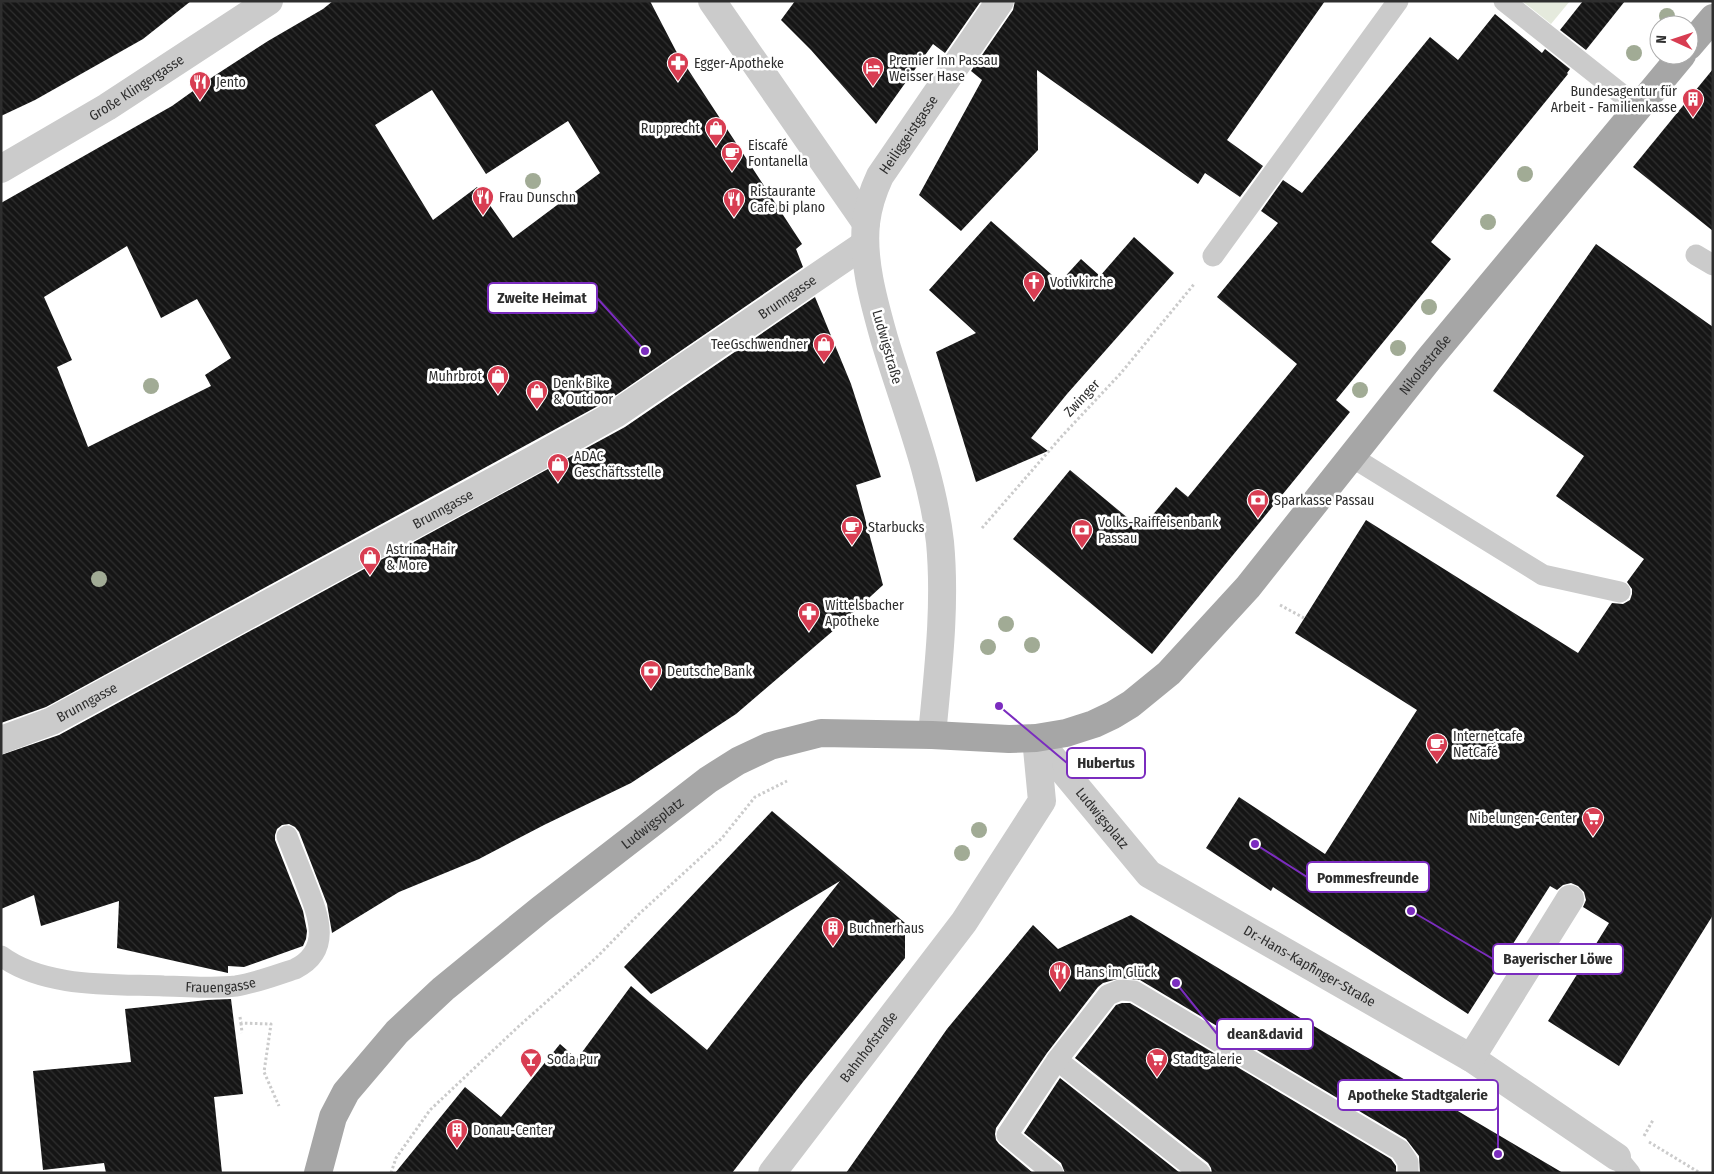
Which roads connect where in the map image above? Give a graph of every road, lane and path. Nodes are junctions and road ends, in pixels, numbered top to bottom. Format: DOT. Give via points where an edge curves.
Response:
graph roads {
  1 [pos="268,1"];
  2 [pos="712,1"];
  3 [pos="1000,1"];
  4 [pos="1398,1"];
  5 [pos="1504,1"];
  6 [pos="1713,18"];
  7 [pos="1699,34"];
  8 [pos="1674,65"];
  9 [pos="1639,108"];
  10 [pos="1,169"];
  11 [pos="866,234"];
  12 [pos="1213,256"];
  13 [pos="1197,282"];
  14 [pos="1352,457"];
  15 [pos="982,528"];
  16 [pos="1620,592"];
  17 [pos="1169,673"];
  18 [pos="932,735"];
  19 [pos="1036,738"];
  20 [pos="1,740"];
  21 [pos="792,778"];
  22 [pos="287,836"];
  23 [pos="1149,874"];
  24 [pos="1570,899"];
  25 [pos="1,956"];
  26 [pos="241,1023"];
  27 [pos="251,1023"];
  28 [pos="242,1033"];
  29 [pos="1471,1058"];
  30 [pos="1057,1060"];
  31 [pos="279,1106"];
  32 [pos="1653,1120"];
  33 [pos="1636,1134"];
  34 [pos="1643,1138"];
  35 [pos="1624,1165"];
  36 [pos="318,1173"];
  37 [pos="391,1173"];
  38 [pos="772,1173"];
  39 [pos="1053,1173"];
  40 [pos="1200,1173"];
  41 [pos="1408,1173"];
  42 [pos="1700,1173"];
  1 -- 10 [label="street, Große Klingergasse" via="107,107"];
  2 -- 11 [label="street, Ludwigstraße"];
  3 -- 11 [label="street, Heiliggeistgasse" via="880,176 869,204"];
  4 -- 12 [label="lane"];
  5 -- 9 [label="lane"];
  6 -- 7 [label="main road"];
  8 -- 9 [label="main road, Nikolastraße"];
  9 -- 14 [label="main road, Nikolastraße" via="1429,359"];
  11 -- 18 [label="street, Ludwigstraße" via="877,313 929,480 940,542 940,643"];
  11 -- 20 [label="street, Brunngasse" via="608,418 52,721"];
  13 -- 15 [label="path, Zwinger" via="1121,373"];
  14 -- 16 [label="lane" via="1543,575"];
  14 -- 17 [label="main road, Nikolastraße" via="1248,587"];
  17 -- 19 [label="main road, Ludwigsplatz" via="1113,715 1094,724"];
  18 -- 19 [label="main road, Ludwigsplatz"];
  18 -- 36 [label="main road, Ludwigsplatz" via="820,733 770,746 708,780 541,909 443,989 397,1032 346,1092 333,1117"];
  19 -- 23 [label="street, Ludwigsplatz"];
  19 -- 38 [label="street, Bahnhofstraße" via="1042,801 964,922"];
  21 -- 37 [label="path" via="755,797 722,838 430,1110 396,1158"];
  22 -- 25 [label="lane, Frauengasse" via="320,931 315,952 295,969 247,984 229,986 99,984 33,973"];
  23 -- 29 [label="street, Dr.-Hans-Kapfinger-Straße"];
  24 -- 29 [label="street"];
  26 -- 28 [label="path"];
  27 -- 31 [label="path" via="271,1024 264,1072"];
  29 -- 35 [label="street, Dr.-Hans-Kapfinger-Straße"];
  30 -- 39 [label="lane" via="1006,1135"];
  30 -- 40 [label="lane"];
  30 -- 41 [label="lane" via="1108,995 1120,990 1134,991 1400,1150 1408,1162"];
  32 -- 34 [label="path"];
  33 -- 34 [label="path"];
  34 -- 42 [label="path"];
}
